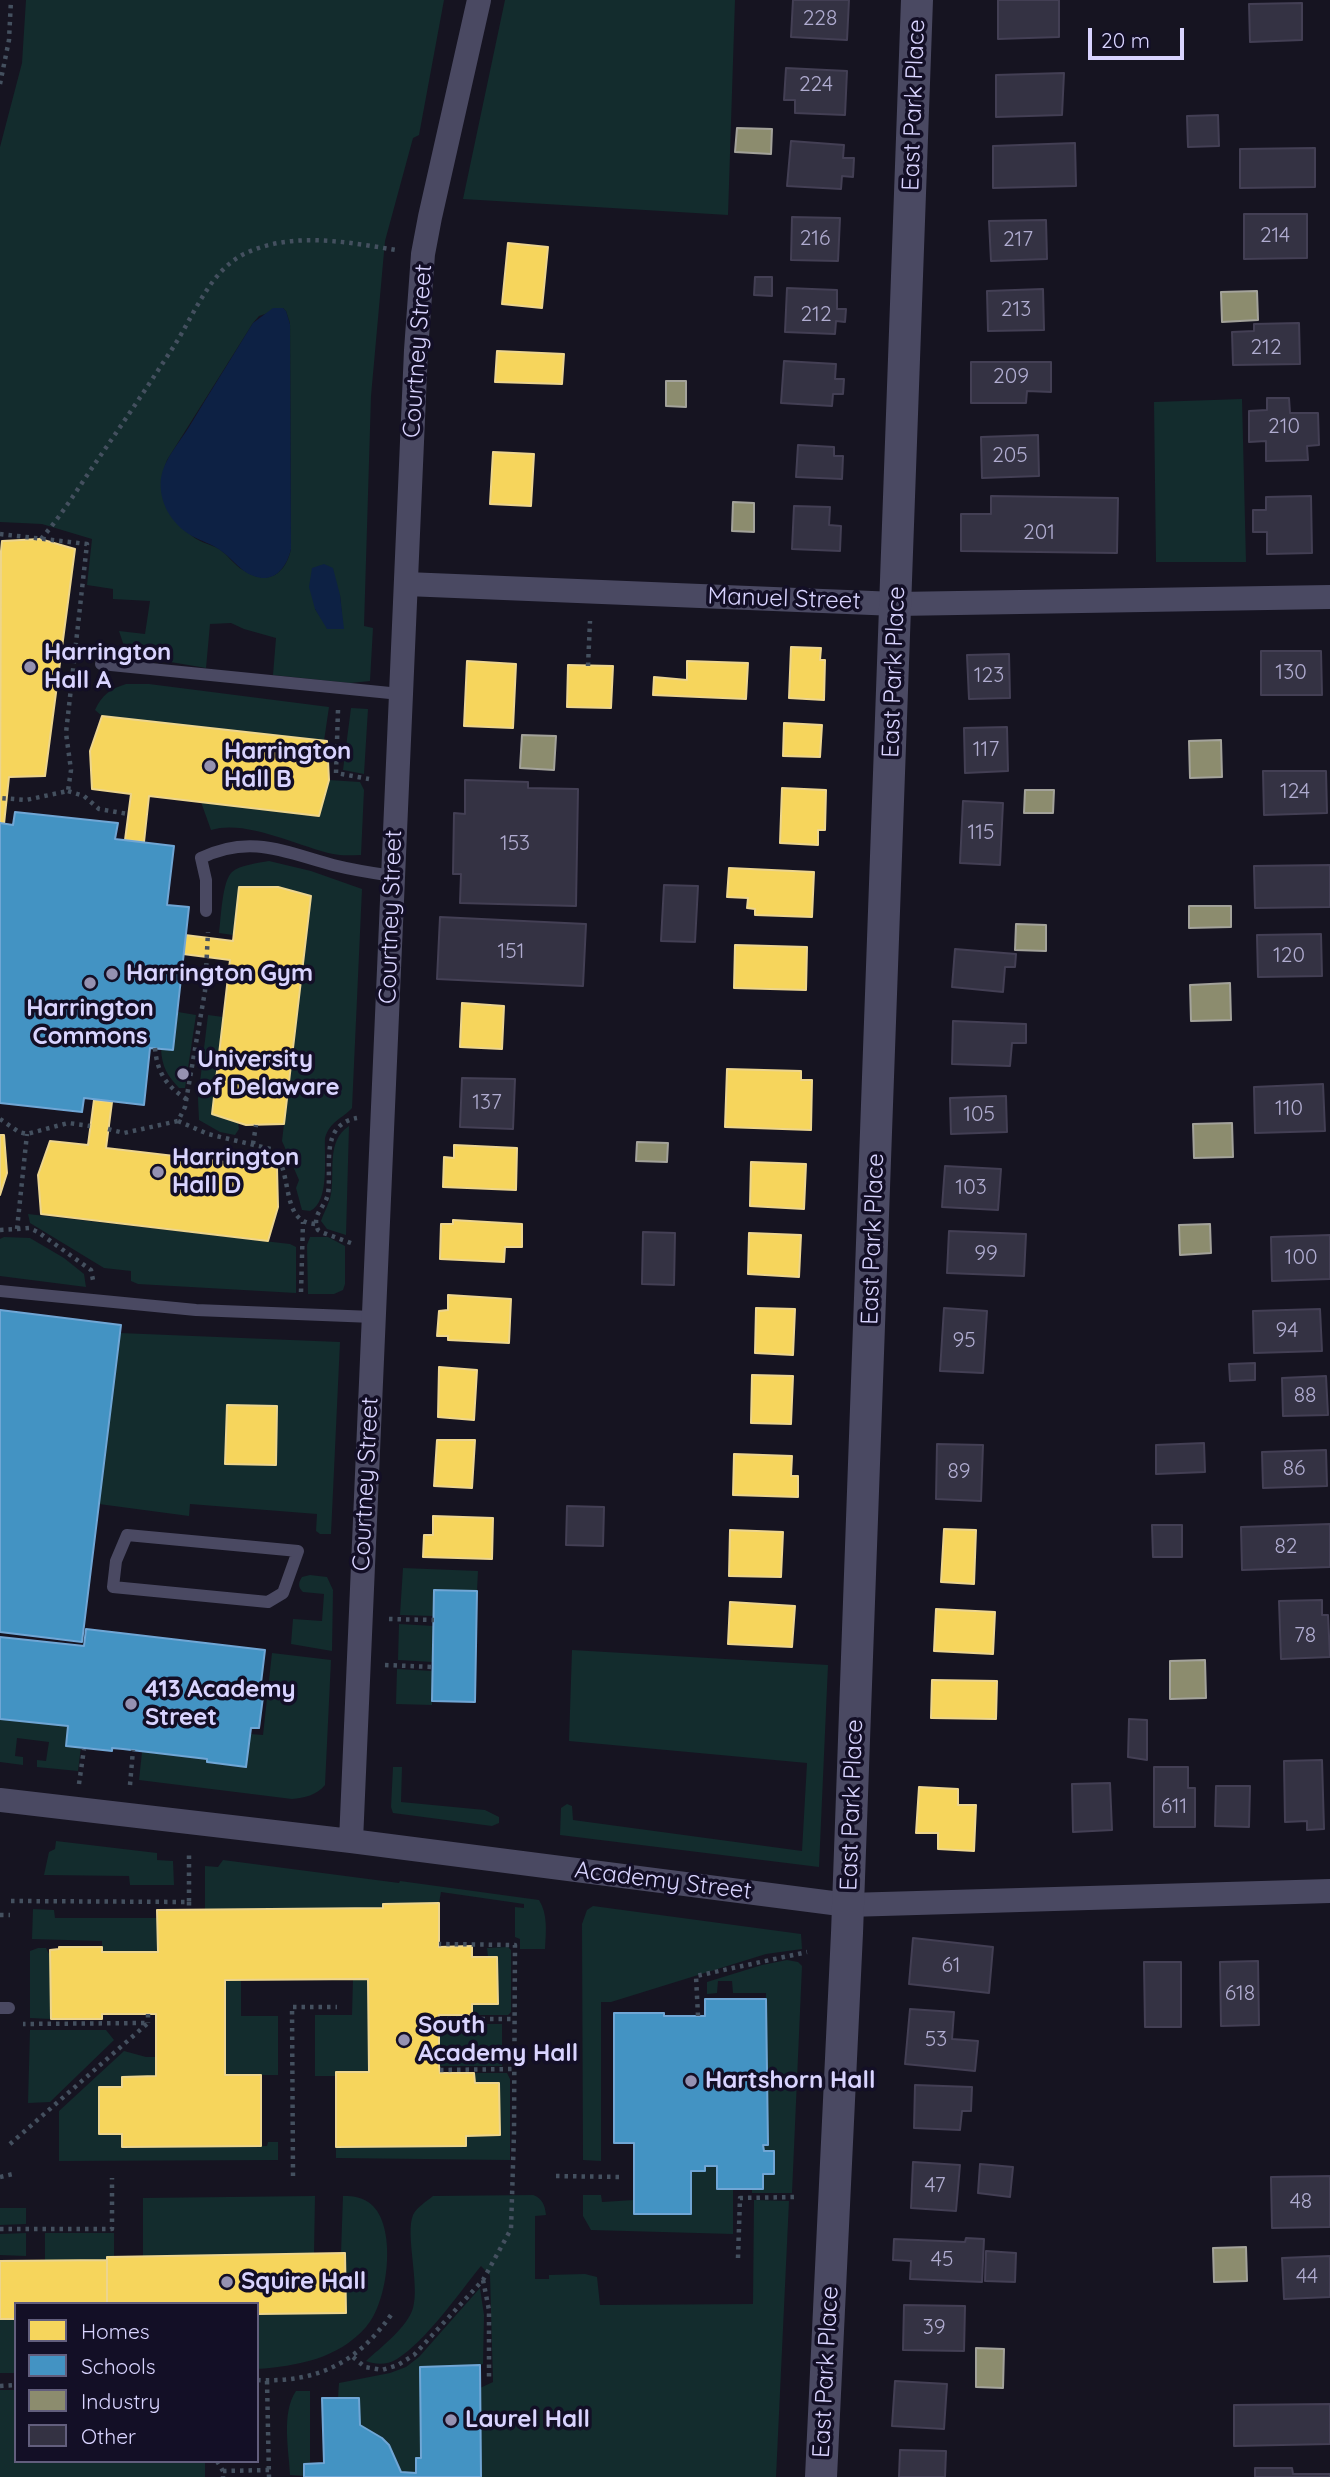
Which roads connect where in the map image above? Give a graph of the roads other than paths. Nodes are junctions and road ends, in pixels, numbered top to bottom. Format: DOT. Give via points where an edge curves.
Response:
graph roads {
  1 [pos="479,0"];
  2 [pos="917,0"];
  3 [pos="406,584"];
  4 [pos="1330,597"];
  5 [pos="896,604"];
  6 [pos="101,664"];
  7 [pos="400,694"];
  8 [pos="393,876"];
  9 [pos="206,911"];
  10 [pos="0,1291"];
  11 [pos="373,1317"];
  12 [pos="298,1551"];
  13 [pos="0,1800"];
  14 [pos="351,1841"];
  15 [pos="1330,1891"];
  16 [pos="848,1905"];
  17 [pos="821,2477"];
  1 -- 3 [label="street, Courtney Street" via="423,254"];
  2 -- 5 [label="street, East Park Place"];
  3 -- 5 [label="street, Manuel Street"];
  3 -- 7 [label="street, Courtney Street"];
  4 -- 5 [label="street, Manuel Street"];
  5 -- 16 [label="street, East Park Place"];
  6 -- 7 [label="lane"];
  7 -- 8 [label="street, Courtney Street"];
  8 -- 9 [label="lane" via="355,871 272,847 234,846 201,858"];
  8 -- 11 [label="street, Courtney Street"];
  10 -- 11 [label="lane" via="196,1310"];
  11 -- 14 [label="street, Courtney Street"];
  12 -- 12 [label="lane" via="283,1593 268,1602 113,1587 127,1535"];
  13 -- 14 [label="street, Academy Street"];
  14 -- 16 [label="street, Academy Street"];
  15 -- 16 [label="street, Academy Street"];
  16 -- 17 [label="street, East Park Place"];
}
